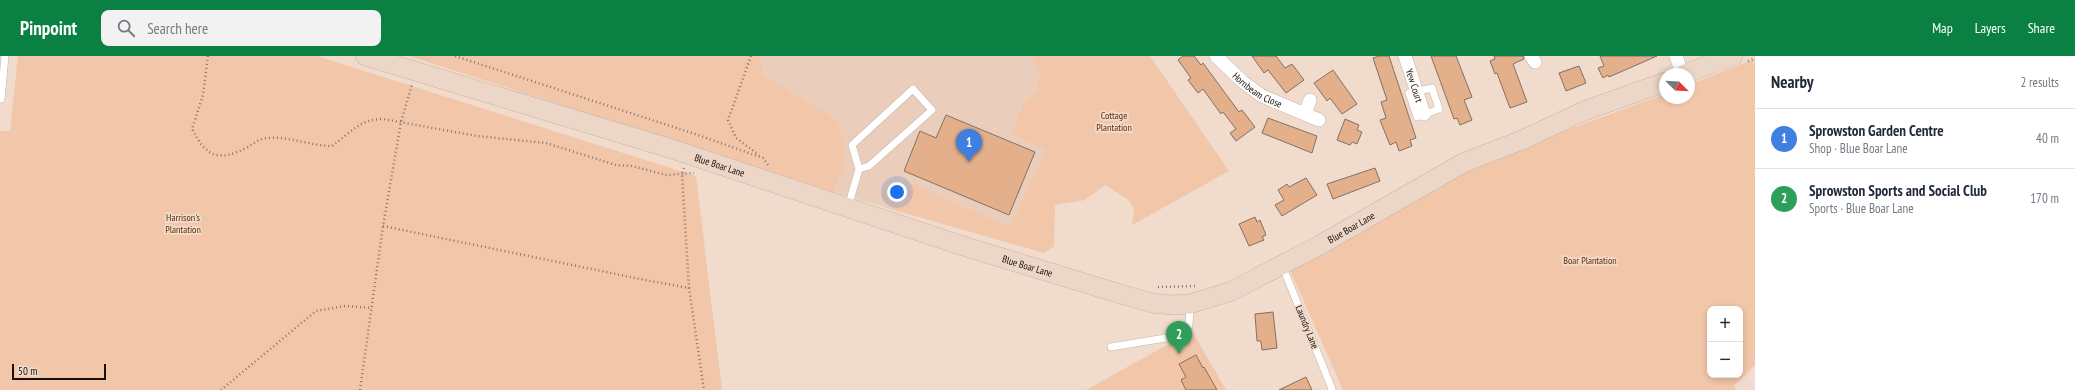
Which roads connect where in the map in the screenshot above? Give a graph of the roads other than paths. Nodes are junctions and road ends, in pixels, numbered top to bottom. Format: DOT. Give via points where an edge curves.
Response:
graph roads {
  1 [pos="5,56"];
  2 [pos="366,56"];
  3 [pos="1216,56"];
  4 [pos="1404,56"];
  5 [pos="1676,56"];
  6 [pos="1733,56"];
  7 [pos="1680,68"];
  8 [pos="1695,70"];
  9 [pos="1659,84"];
  10 [pos="1,99"];
  11 [pos="1310,100"];
  12 [pos="1305,114"];
  13 [pos="1424,114"];
  14 [pos="1319,120"];
  15 [pos="859,169"];
  16 [pos="847,209"];
  17 [pos="1282,265"];
  18 [pos="1190,304"];
  19 [pos="1111,347"];
  20 [pos="1332,389"];
  1 -- 10 [label="lane"];
  2 -- 16 [label="street, Blue Boar Lane" via="688,155"];
  3 -- 12 [label="street, Hornbeam Close" via="1262,96"];
  4 -- 13 [label="street, Yew Court"];
  5 -- 7 [label="street"];
  6 -- 8 [label="street"];
  9 -- 17 [label="street, Blue Boar Lane" via="1584,111 1522,140 1463,163"];
  11 -- 12 [label="street"];
  12 -- 14 [label="street, Hornbeam Close"];
  15 -- 15 [label="lane" via="852,145 913,89 932,110 869,166"];
  15 -- 16 [label="lane"];
  16 -- 18 [label="street, Blue Boar Lane" via="1152,303"];
  17 -- 18 [label="street, Blue Boar Lane" via="1232,291"];
  17 -- 20 [label="lane, Laundry Lane"];
  18 -- 19 [label="lane" via="1189,325 1184,336"];
}
